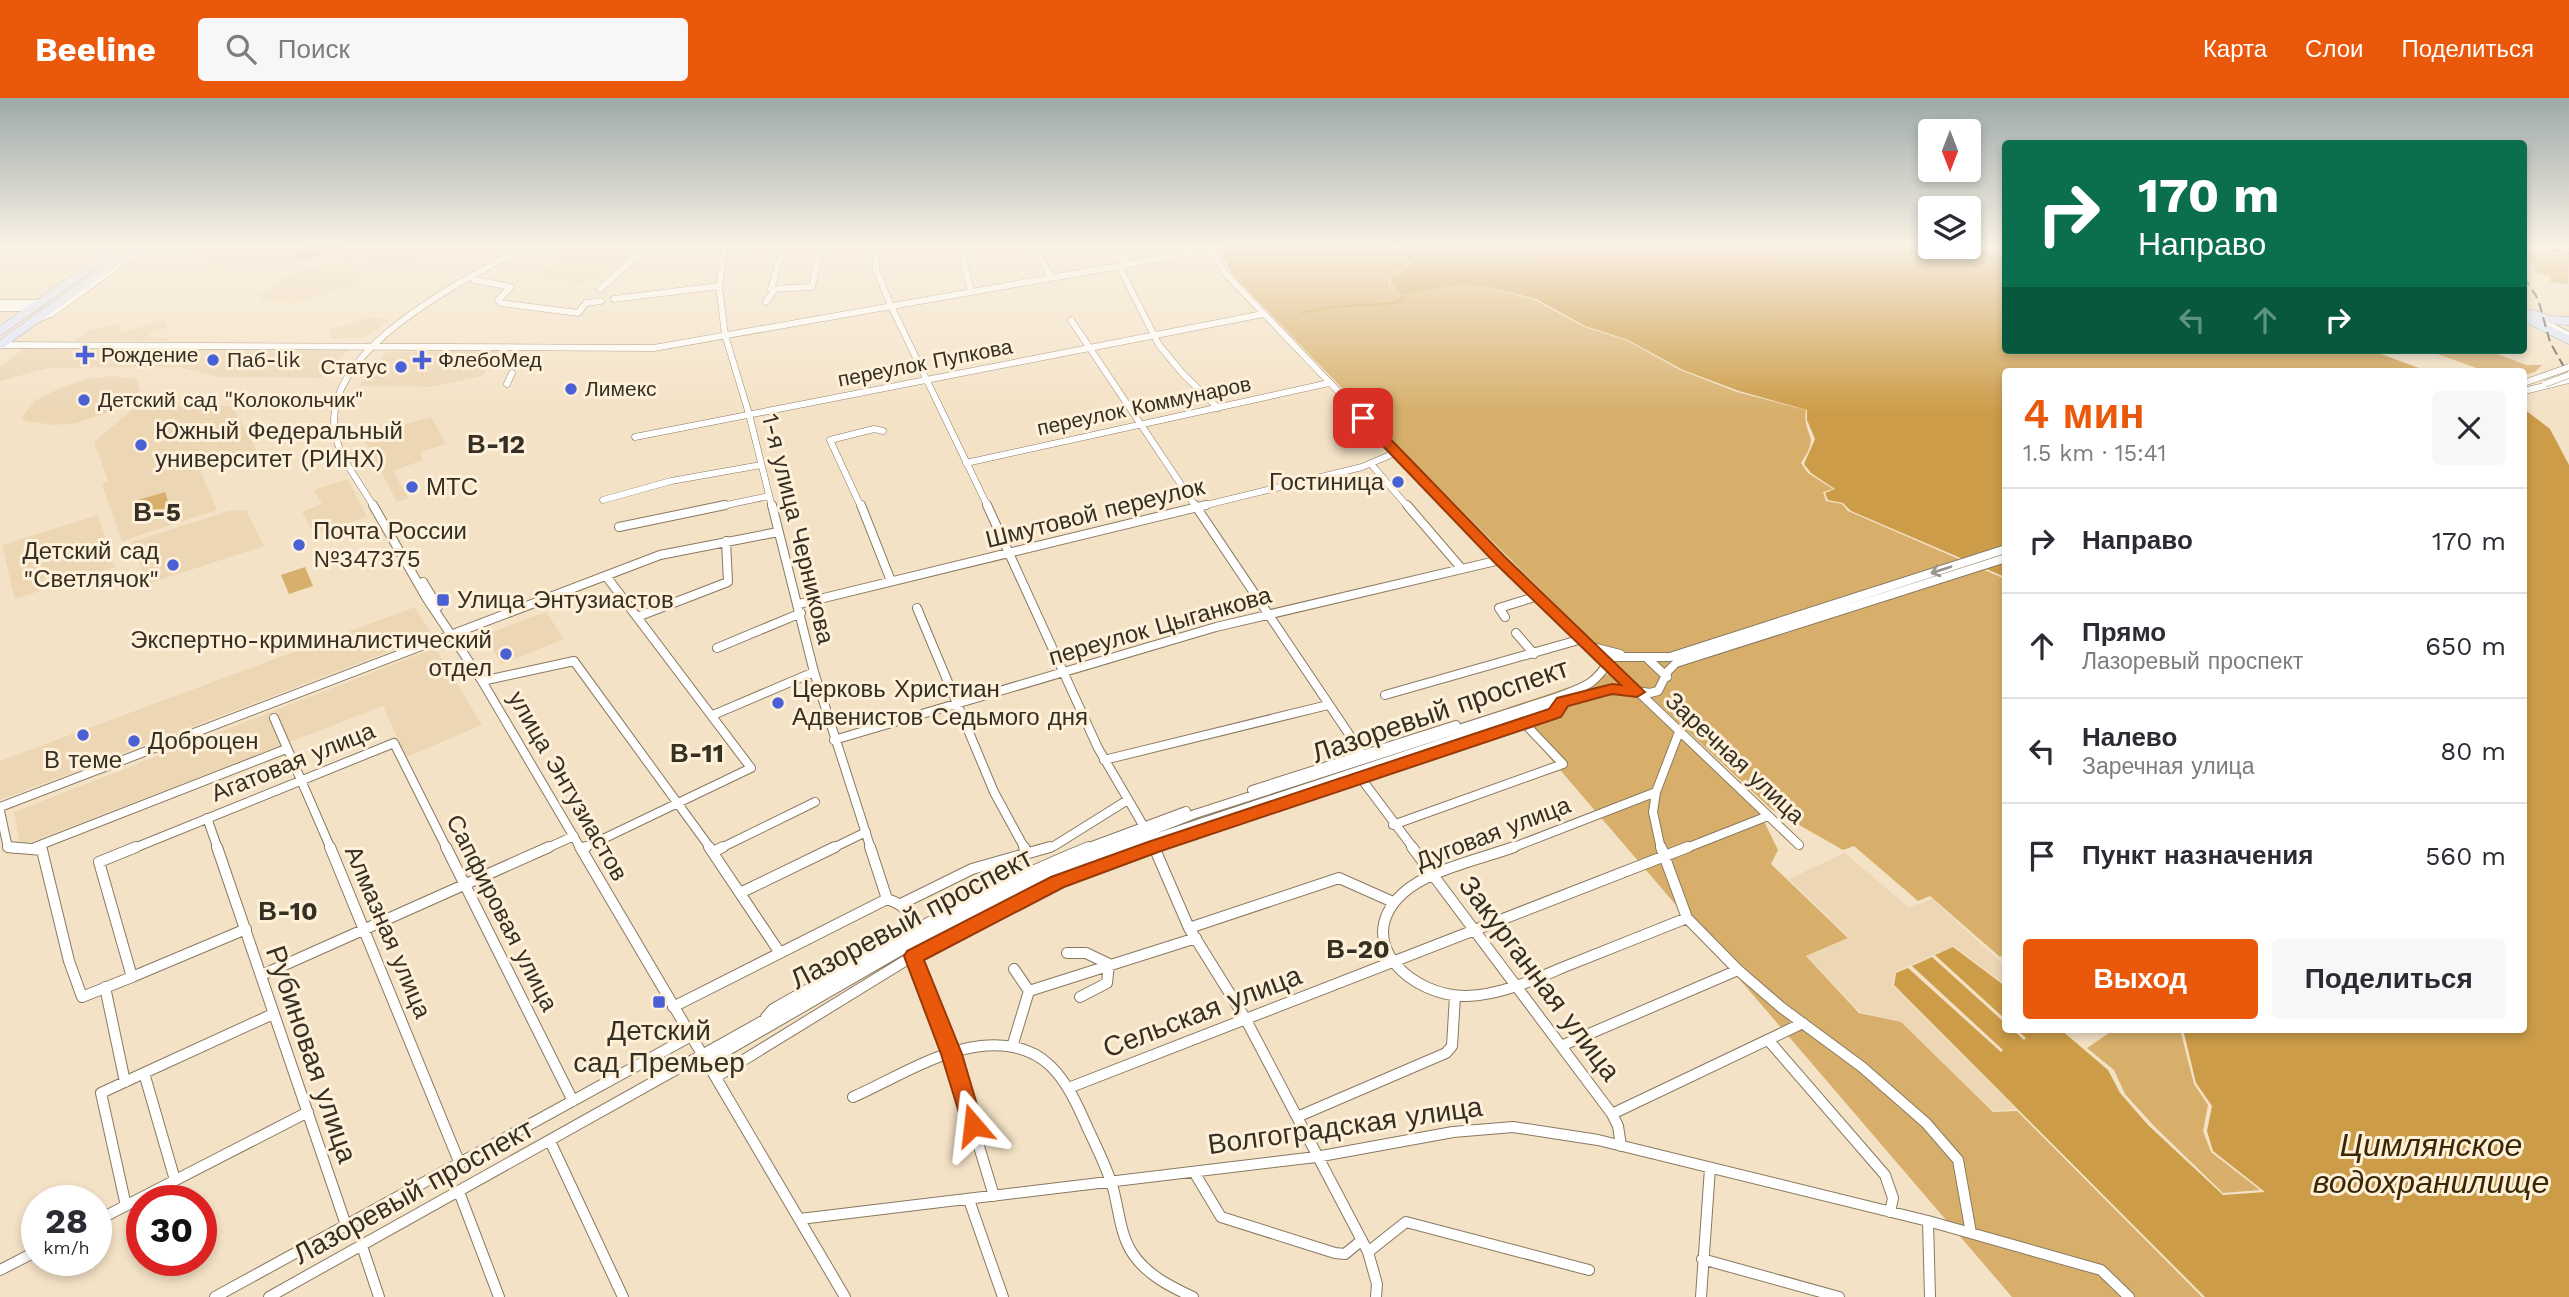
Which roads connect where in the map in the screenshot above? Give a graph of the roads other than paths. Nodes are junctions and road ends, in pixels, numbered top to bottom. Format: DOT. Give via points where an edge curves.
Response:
graph roads {
  1 [pos="42,301"];
  2 [pos="63,301"];
  3 [pos="434,301"];
  4 [pos="440,301"];
  5 [pos="499,301"];
  6 [pos="601,301"];
  7 [pos="721,301"];
  8 [pos="889,301"];
  9 [pos="920,301"];
  10 [pos="1138,301"];
  11 [pos="1251,301"];
  12 [pos="0,303"];
  13 [pos="39,303"];
  14 [pos="891,306"];
  15 [pos="0,308"];
  16 [pos="32,308"];
  17 [pos="1263,314"];
  18 [pos="2527,314"];
  19 [pos="2527,315"];
  20 [pos="16,319"];
  21 [pos="36,320"];
  22 [pos="1071,320"];
  23 [pos="2569,321"];
  24 [pos="0,331"];
  25 [pos="725,335"];
  26 [pos="1152,335"];
  27 [pos="2567,337"];
  28 [pos="0,346"];
  29 [pos="373,346"];
  30 [pos="1090,347"];
  31 [pos="2569,367"];
  32 [pos="512,373"];
  33 [pos="2569,377"];
  34 [pos="925,378"];
  35 [pos="2527,382"];
  36 [pos="1329,383"];
  37 [pos="507,384"];
  38 [pos="2527,390"];
  39 [pos="1218,408"];
  40 [pos="749,414"];
  41 [pos="1140,424"];
  42 [pos="883,431"];
  43 [pos="635,437"];
  44 [pos="1397,452"];
  45 [pos="966,463"];
  46 [pos="1371,464"];
  47 [pos="761,465"];
  48 [pos="769,496"];
  49 [pos="603,500"];
  50 [pos="1195,507"];
  51 [pos="619,527"];
  52 [pos="778,532"];
  53 [pos="726,541"];
  54 [pos="2002,550"];
  55 [pos="1010,554"];
  56 [pos="2002,559"];
  57 [pos="1500,560"];
  58 [pos="1462,569"];
  59 [pos="606,576"];
  60 [pos="891,581"];
  61 [pos="1538,596"];
  62 [pos="800,608"];
  63 [pos="917,608"];
  64 [pos="1268,614"];
  65 [pos="637,617"];
  66 [pos="1505,617"];
  67 [pos="453,633"];
  68 [pos="1516,633"];
  69 [pos="1585,642"];
  70 [pos="717,648"];
  71 [pos="1534,654"];
  72 [pos="1623,654"];
  73 [pos="1648,659"];
  74 [pos="1604,660"];
  75 [pos="814,671"];
  76 [pos="1064,672"];
  77 [pos="1667,677"];
  78 [pos="482,681"];
  79 [pos="1658,691"];
  80 [pos="1637,692"];
  81 [pos="1385,695"];
  82 [pos="1558,700"];
  83 [pos="957,703"];
  84 [pos="1328,705"];
  85 [pos="1653,707"];
  86 [pos="713,715"];
  87 [pos="274,718"];
  88 [pos="1524,723"];
  89 [pos="1679,732"];
  90 [pos="834,740"];
  91 [pos="394,743"];
  92 [pos="286,749"];
  93 [pos="1363,755"];
  94 [pos="1104,760"];
  95 [pos="1360,777"];
  96 [pos="300,781"];
  97 [pos="1656,792"];
  98 [pos="815,802"];
  99 [pos="1126,802"];
  100 [pos="677,803"];
  101 [pos="0,808"];
  102 [pos="1768,816"];
  103 [pos="207,818"];
  104 [pos="1143,825"];
  105 [pos="1393,825"];
  106 [pos="866,832"];
  107 [pos="574,836"];
  108 [pos="1799,845"];
  109 [pos="1154,846"];
  110 [pos="33,848"];
  111 [pos="582,849"];
  112 [pos="713,852"];
  113 [pos="1027,853"];
  114 [pos="1663,856"];
  115 [pos="1431,875"];
  116 [pos="464,886"];
  117 [pos="740,893"];
  118 [pos="887,899"];
  119 [pos="1393,902"];
  120 [pos="901,904"];
  121 [pos="1687,918"];
  122 [pos="246,929"];
  123 [pos="366,929"];
  124 [pos="913,929"];
  125 [pos="1472,929"];
  126 [pos="1193,933"];
  127 [pos="780,953"];
  128 [pos="1067,953"];
  129 [pos="913,956"];
  130 [pos="1392,962"];
  131 [pos="1109,964"];
  132 [pos="1014,969"];
  133 [pos="1738,970"];
  134 [pos="262,975"];
  135 [pos="132,977"];
  136 [pos="1515,986"];
  137 [pos="105,987"];
  138 [pos="1029,991"];
  139 [pos="1455,996"];
  140 [pos="1080,997"];
  141 [pos="673,1007"];
  142 [pos="273,1014"];
  143 [pos="1245,1018"];
  144 [pos="1803,1023"];
  145 [pos="759,1024"];
  146 [pos="691,1036"];
  147 [pos="1769,1041"];
  148 [pos="1560,1046"];
  149 [pos="1012,1047"];
  150 [pos="951,1054"];
  151 [pos="705,1059"];
  152 [pos="145,1073"];
  153 [pos="716,1077"];
  154 [pos="125,1082"];
  155 [pos="1071,1087"];
  156 [pos="853,1097"];
  157 [pos="573,1101"];
  158 [pos="308,1112"];
  159 [pos="1612,1114"];
  160 [pos="1297,1117"];
  161 [pos="550,1141"];
  162 [pos="1621,1146"];
  163 [pos="1316,1157"];
  164 [pos="460,1164"];
  165 [pos="1710,1168"];
  166 [pos="1194,1172"];
  167 [pos="175,1180"];
  168 [pos="1111,1182"];
  169 [pos="459,1192"];
  170 [pos="994,1196"];
  171 [pos="969,1199"];
  172 [pos="125,1206"];
  173 [pos="1890,1212"];
  174 [pos="112,1213"];
  175 [pos="800,1219"];
  176 [pos="1928,1221"];
  177 [pos="346,1225"];
  178 [pos="1971,1233"];
  179 [pos="1362,1240"];
  180 [pos="362,1246"];
  181 [pos="1368,1252"];
  182 [pos="21,1259"];
  183 [pos="1702,1259"];
  184 [pos="0,1270"];
  185 [pos="1589,1270"];
  186 [pos="215,1297"];
  187 [pos="269,1297"];
  188 [pos="379,1297"];
  189 [pos="499,1297"];
  190 [pos="623,1297"];
  191 [pos="845,1297"];
  192 [pos="1003,1297"];
  193 [pos="1193,1297"];
  194 [pos="1376,1297"];
  195 [pos="1701,1297"];
  196 [pos="1839,1297"];
  197 [pos="1930,1297"];
  198 [pos="2129,1297"];
  1 -- 13 [label="main road"];
  2 -- 21 [label="main road"];
  3 -- 29 [label="street, улица Энтузиастов"];
  4 -- 29 [label="street"];
  5 -- 6 [label="street" via="578,313 586,303"];
  7 -- 25 [label="street, 1-я улица Черникова"];
  8 -- 14 [label="street"];
  9 -- 14 [label="street"];
  10 -- 26 [label="street"];
  11 -- 17 [label="street, Заречная улица"];
  12 -- 13 [label="street"];
  13 -- 16 [label="main road"];
  14 -- 25 [label="street"];
  14 -- 34 [label="street"];
  15 -- 16 [label="street"];
  16 -- 20 [label="main road"];
  17 -- 26 [label="street, переулок Пупкова"];
  17 -- 36 [label="street, Заречная улица"];
  18 -- 23 [label="main road"];
  19 -- 27 [label="main road"];
  20 -- 21 [label="main road" via="31,316"];
  20 -- 24 [label="main road"];
  21 -- 28 [label="main road"];
  22 -- 30 [label="street"];
  25 -- 29 [label="street" via="654,348"];
  25 -- 40 [label="street, 1-я улица Черникова"];
  26 -- 30 [label="street, переулок Пупкова"];
  26 -- 39 [label="street"];
  28 -- 29 [label="street"];
  28 -- 29 [label="street"];
  29 -- 67 [label="street, улица Энтузиастов" via="355,364 339,393 333,415 336,440 420,587"];
  30 -- 34 [label="street, переулок Пупкова"];
  30 -- 41 [label="street"];
  31 -- 35 [label="street, bridge"];
  32 -- 37 [label="street"];
  33 -- 38 [label="street, bridge"];
  34 -- 40 [label="street, переулок Пупкова"];
  34 -- 45 [label="street"];
  36 -- 39 [label="street, переулок Коммунаров"];
  36 -- 44 [label="street, Заречная улица"];
  39 -- 41 [label="street, переулок Коммунаров"];
  40 -- 43 [label="street, переулок Пупкова"];
  40 -- 47 [label="street, 1-я улица Черникова"];
  41 -- 45 [label="street, переулок Коммунаров"];
  41 -- 50 [label="street"];
  42 -- 60 [label="street" via="830,440"];
  44 -- 46 [label="street, Шмутовой переулок"];
  44 -- 57 [label="street, Заречная улица"];
  45 -- 55 [label="street"];
  46 -- 50 [label="street, Шмутовой переулок"];
  46 -- 58 [label="street"];
  47 -- 48 [label="street, 1-я улица Черникова"];
  47 -- 49 [label="street" via="671,481"];
  48 -- 51 [label="street"];
  48 -- 52 [label="street, 1-я улица Черникова"];
  50 -- 55 [label="street, Шмутовой переулок"];
  50 -- 64 [label="street"];
  52 -- 53 [label="street"];
  52 -- 62 [label="street, 1-я улица Черникова"];
  53 -- 59 [label="street" via="660,555"];
  53 -- 65 [label="street" via="728,582"];
  54 -- 73 [label="street, one-way" via="1670,657"];
  55 -- 60 [label="street, Шмутовой переулок"];
  55 -- 76 [label="street"];
  56 -- 77 [label="street" via="1676,663"];
  57 -- 58 [label="street, переулок Цыганкова"];
  57 -- 61 [label="street, Заречная улица"];
  58 -- 64 [label="street, переулок Цыганкова"];
  59 -- 65 [label="street"];
  59 -- 67 [label="street"];
  60 -- 62 [label="street, Шмутовой переулок"];
  61 -- 66 [label="street" via="1499,608"];
  61 -- 69 [label="street, Заречная улица"];
  62 -- 70 [label="street, Шмутовой переулок"];
  62 -- 75 [label="street, 1-я улица Черникова"];
  63 -- 83 [label="street"];
  64 -- 76 [label="street, переулок Цыганкова"];
  64 -- 84 [label="street"];
  65 -- 86 [label="street"];
  67 -- 78 [label="street, улица Энтузиастов"];
  67 -- 101 [label="street"];
  68 -- 71 [label="street"];
  69 -- 71 [label="street"];
  69 -- 72 [label="street"];
  69 -- 74 [label="street, Заречная улица"];
  71 -- 81 [label="street"];
  72 -- 73 [label="street"];
  72 -- 74 [label="street, Лазоревый проспект"];
  73 -- 77 [label="street"];
  74 -- 80 [label="street, Заречная улица"];
  74 -- 82 [label="street, Лазоревый проспект" via="1599,678"];
  75 -- 86 [label="street"];
  75 -- 90 [label="street, 1-я улица Черникова"];
  76 -- 83 [label="street, переулок Цыганкова"];
  76 -- 94 [label="street"];
  77 -- 79 [label="street"];
  78 -- 100 [label="street" via="574,661"];
  78 -- 107 [label="street, улица Энтузиастов"];
  79 -- 80 [label="street, Лазоревый проспект"];
  79 -- 85 [label="street"];
  80 -- 82 [label="street, Лазоревый проспект" via="1612,689"];
  80 -- 85 [label="street, Заречная улица"];
  82 -- 88 [label="street" via="1555,713"];
  82 -- 93 [label="street" via="1535,699"];
  82 -- 145 [label="street, Лазоревый проспект" via="1195,814 1040,874 913,937"];
  82 -- 151 [label="street, Лазоревый проспект" via="1150,837 1044,880 913,943"];
  83 -- 90 [label="street, переулок Цыганкова"];
  83 -- 113 [label="street" via="994,792"];
  84 -- 93 [label="street"];
  84 -- 94 [label="street"];
  85 -- 89 [label="street, Заречная улица"];
  86 -- 100 [label="street" via="751,768"];
  87 -- 92 [label="street, Алмазная улица"];
  88 -- 95 [label="street"];
  88 -- 105 [label="street, Лазоревый проспект" via="1563,764"];
  89 -- 97 [label="street"];
  89 -- 102 [label="street, Заречная улица"];
  90 -- 106 [label="street, 1-я улица Черникова"];
  91 -- 96 [label="street, Агатовая улица"];
  91 -- 116 [label="street, Сапфировая улица"];
  92 -- 96 [label="street, Алмазная улица"];
  92 -- 110 [label="street"];
  93 -- 104 [label="street"];
  94 -- 99 [label="street"];
  95 -- 105 [label="street, Закурганная улица"];
  95 -- 109 [label="street"];
  96 -- 103 [label="street, Агатовая улица"];
  96 -- 123 [label="street, Алмазная улица"];
  97 -- 114 [label="street" via="1653,812"];
  97 -- 115 [label="street, Дуговая улица"];
  98 -- 112 [label="street"];
  99 -- 104 [label="street"];
  99 -- 113 [label="street" via="1054,846"];
  100 -- 111 [label="street"];
  100 -- 112 [label="street"];
  101 -- 110 [label="street" via="8,848"];
  102 -- 108 [label="street, Заречная улица"];
  102 -- 114 [label="street, Сельская улица"];
  103 -- 122 [label="street, Рубиновая улица"];
  103 -- 135 [label="street, Агатовая улица" via="99,862"];
  104 -- 124 [label="street" via="1034,869"];
  105 -- 115 [label="street, Закурганная улица"];
  106 -- 117 [label="street"];
  106 -- 118 [label="street, 1-я улица Черникова"];
  107 -- 111 [label="street, улица Энтузиастов"];
  107 -- 116 [label="street"];
  109 -- 126 [label="street"];
  109 -- 129 [label="street" via="1057,882"];
  110 -- 137 [label="street" via="42,850 82,997"];
  111 -- 141 [label="street, улица Энтузиастов"];
  112 -- 117 [label="street"];
  113 -- 120 [label="street" via="972,869"];
  114 -- 121 [label="street"];
  114 -- 125 [label="street, Сельская улица"];
  115 -- 119 [label="street, Дуговая улица"];
  115 -- 125 [label="street, Закурганная улица"];
  116 -- 123 [label="street"];
  116 -- 157 [label="street, Сапфировая улица"];
  117 -- 127 [label="street"];
  118 -- 120 [label="street"];
  118 -- 127 [label="street"];
  119 -- 126 [label="street" via="1339,878"];
  119 -- 130 [label="street" via="1385,919 1386,947"];
  120 -- 124 [label="street" via="914,922"];
  121 -- 133 [label="street"];
  121 -- 136 [label="street"];
  122 -- 134 [label="street, Рубиновая улица"];
  122 -- 135 [label="street"];
  123 -- 134 [label="street"];
  123 -- 164 [label="street, Алмазная улица"];
  124 -- 145 [label="street" via="773,1009"];
  125 -- 130 [label="street, Сельская улица"];
  125 -- 136 [label="street, Закурганная улица"];
  126 -- 131 [label="street"];
  126 -- 143 [label="street"];
  127 -- 141 [label="street"];
  128 -- 131 [label="street" via="1086,953"];
  129 -- 150 [label="street"];
  129 -- 153 [label="street"];
  130 -- 139 [label="street" via="1420,987"];
  130 -- 143 [label="street, Сельская улица"];
  131 -- 138 [label="street"];
  131 -- 140 [label="street" via="1107,984"];
  132 -- 138 [label="street"];
  133 -- 144 [label="street"];
  133 -- 148 [label="street"];
  134 -- 142 [label="street, Рубиновая улица"];
  135 -- 137 [label="street"];
  136 -- 139 [label="street"];
  136 -- 148 [label="street, Закурганная улица"];
  137 -- 154 [label="street"];
  138 -- 149 [label="street"];
  139 -- 160 [label="street" via="1452,1046 1446,1053"];
  141 -- 146 [label="street, улица Энтузиастов"];
  142 -- 152 [label="street"];
  142 -- 158 [label="street, Рубиновая улица"];
  143 -- 155 [label="street, Сельская улица"];
  143 -- 160 [label="street"];
  144 -- 147 [label="street"];
  144 -- 178 [label="street" via="1926,1123 1958,1160"];
  145 -- 151 [label="street, Лазоревый проспект"];
  146 -- 151 [label="street, улица Энтузиастов"];
  146 -- 157 [label="street, Лазоревый проспект"];
  147 -- 159 [label="street"];
  147 -- 173 [label="street" via="1885,1175 1893,1198"];
  148 -- 159 [label="street, Закурганная улица"];
  149 -- 150 [label="street" via="980,1046"];
  149 -- 155 [label="street" via="1042,1057"];
  150 -- 156 [label="street"];
  150 -- 170 [label="street"];
  151 -- 153 [label="street, улица Энтузиастов"];
  151 -- 161 [label="street, Лазоревый проспект"];
  152 -- 154 [label="street"];
  152 -- 167 [label="street"];
  153 -- 175 [label="street, улица Энтузиастов"];
  154 -- 172 [label="street" via="101,1093"];
  155 -- 168 [label="street"];
  157 -- 164 [label="street, Лазоревый проспект"];
  158 -- 167 [label="street"];
  158 -- 177 [label="street, Рубиновая улица"];
  159 -- 162 [label="street, Закурганная улица"];
  160 -- 163 [label="street"];
  161 -- 169 [label="street, Лазоревый проспект"];
  161 -- 190 [label="street"];
  162 -- 163 [label="street, Волгоградская улица" via="1549,1131 1493,1126"];
  162 -- 165 [label="street, Волгоградская улица"];
  163 -- 166 [label="street, Волгоградская улица"];
  163 -- 179 [label="street"];
  164 -- 177 [label="street, Лазоревый проспект"];
  165 -- 173 [label="street, Волгоградская улица"];
  165 -- 183 [label="street"];
  166 -- 168 [label="street, Волгоградская улица"];
  166 -- 179 [label="street" via="1221,1217 1335,1253 1345,1254"];
  167 -- 172 [label="street"];
  168 -- 170 [label="street, Волгоградская улица"];
  168 -- 193 [label="street" via="1130,1249 1168,1285"];
  169 -- 180 [label="street, Лазоревый проспект"];
  169 -- 189 [label="street"];
  170 -- 171 [label="street, Волгоградская улица"];
  171 -- 175 [label="street, Волгоградская улица"];
  171 -- 192 [label="street"];
  172 -- 174 [label="street"];
  173 -- 176 [label="street, Волгоградская улица"];
  175 -- 191 [label="street, улица Энтузиастов"];
  176 -- 178 [label="street, Волгоградская улица"];
  176 -- 197 [label="street"];
  177 -- 186 [label="street, Лазоревый проспект"];
  178 -- 198 [label="street, Волгоградская улица" via="2101,1270"];
  179 -- 181 [label="street"];
  180 -- 187 [label="street, Лазоревый проспект"];
  180 -- 188 [label="street"];
  181 -- 185 [label="street" via="1406,1222"];
  181 -- 194 [label="street" via="1376,1277"];
  182 -- 184 [label="street"];
  183 -- 195 [label="street"];
  183 -- 196 [label="street"];
}
